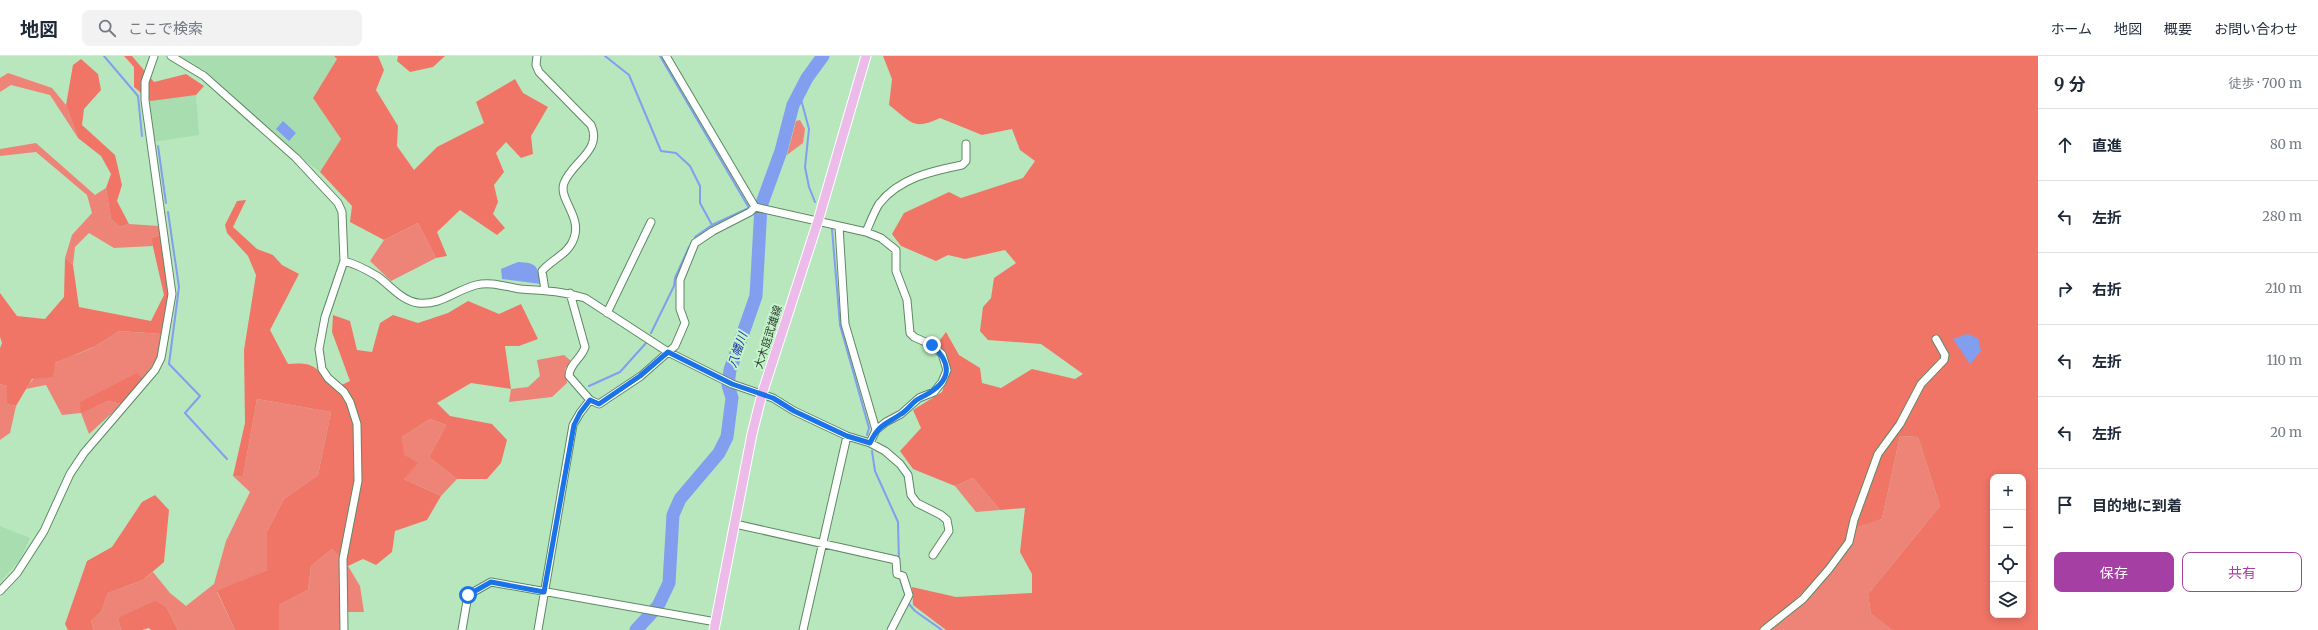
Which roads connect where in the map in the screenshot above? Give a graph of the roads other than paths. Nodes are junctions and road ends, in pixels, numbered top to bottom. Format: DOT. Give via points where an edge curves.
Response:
graph roads {
  1 [pos="154,56"];
  2 [pos="171,56"];
  3 [pos="537,56"];
  4 [pos="666,56"];
  5 [pos="866,56"];
  6 [pos="966,144"];
  7 [pos="755,207"];
  8 [pos="818,221"];
  9 [pos="651,222"];
  10 [pos="839,226"];
  11 [pos="866,232"];
  12 [pos="344,261"];
  13 [pos="545,290"];
  14 [pos="570,293"];
  15 [pos="607,313"];
  16 [pos="1936,339"];
  17 [pos="668,352"];
  18 [pos="762,394"];
  19 [pos="590,400"];
  20 [pos="876,430"];
  21 [pos="847,436"];
  22 [pos="870,443"];
  23 [pos="735,524"];
  24 [pos="823,544"];
  25 [pos="933,555"];
  26 [pos="0,591"];
  27 [pos="544,592"];
  28 [pos="717,627"];
  29 [pos="344,630"];
  30 [pos="462,630"];
  31 [pos="538,630"];
  32 [pos="803,630"];
  33 [pos="890,630"];
  34 [pos="1764,630"];
  1 -- 26 [label="street" via="145,82 145,100 172,294 161,358 155,370 84,453 70,474 41,537 17,573"];
  2 -- 12 [label="street" via="204,76 296,158 338,203 342,212"];
  3 -- 13 [label="street" via="539,72 591,125 594,132 591,148 564,184 563,193 574,214 575,236 571,246 542,271"];
  4 -- 7 [label="street"];
  5 -- 8 [label="main road, 大木庭武雄線"];
  6 -- 11 [label="street" via="966,161 962,165 924,173 895,188 879,204"];
  7 -- 8 [label="street"];
  7 -- 17 [label="street" via="713,230 696,243 680,280 680,309 685,323 676,346"];
  8 -- 10 [label="street"];
  8 -- 18 [label="main road, 大木庭武雄線"];
  9 -- 15 [label="street"];
  10 -- 11 [label="street"];
  10 -- 20 [label="street" via="845,324"];
  11 -- 20 [label="street" via="881,238 896,250 896,271 907,300 910,332 942,354 948,370 934,392 919,398 901,414"];
  12 -- 13 [label="street" via="362,267 404,297 418,303 440,301 475,285 487,283"];
  12 -- 29 [label="street" via="324,317 319,349 322,369 344,392 350,402 356,424 358,481 343,559"];
  13 -- 14 [label="street"];
  14 -- 15 [label="street" via="584,298"];
  14 -- 19 [label="street" via="585,347 583,355 572,366 570,376"];
  15 -- 17 [label="street"];
  16 -- 34 [label="street" via="1946,355 1944,360 1921,384 1900,424 1878,454 1849,542 1803,599"];
  17 -- 18 [label="street" via="732,384"];
  17 -- 19 [label="street" via="640,376 599,404"];
  18 -- 21 [label="street"];
  18 -- 23 [label="main road, 大木庭武雄線"];
  19 -- 27 [label="street" via="574,425"];
  20 -- 22 [label="street"];
  21 -- 22 [label="street"];
  21 -- 24 [label="street"];
  22 -- 25 [label="street" via="900,464 908,475 911,495 917,503 941,514 947,520 949,531"];
  23 -- 24 [label="street"];
  23 -- 28 [label="main road, 大木庭武雄線"];
  24 -- 32 [label="street"];
  24 -- 33 [label="street" via="896,560 897,574 903,576 909,595"];
  27 -- 28 [label="street" via="659,612"];
  27 -- 30 [label="street" via="491,582 468,595"];
  27 -- 31 [label="street"];
}
